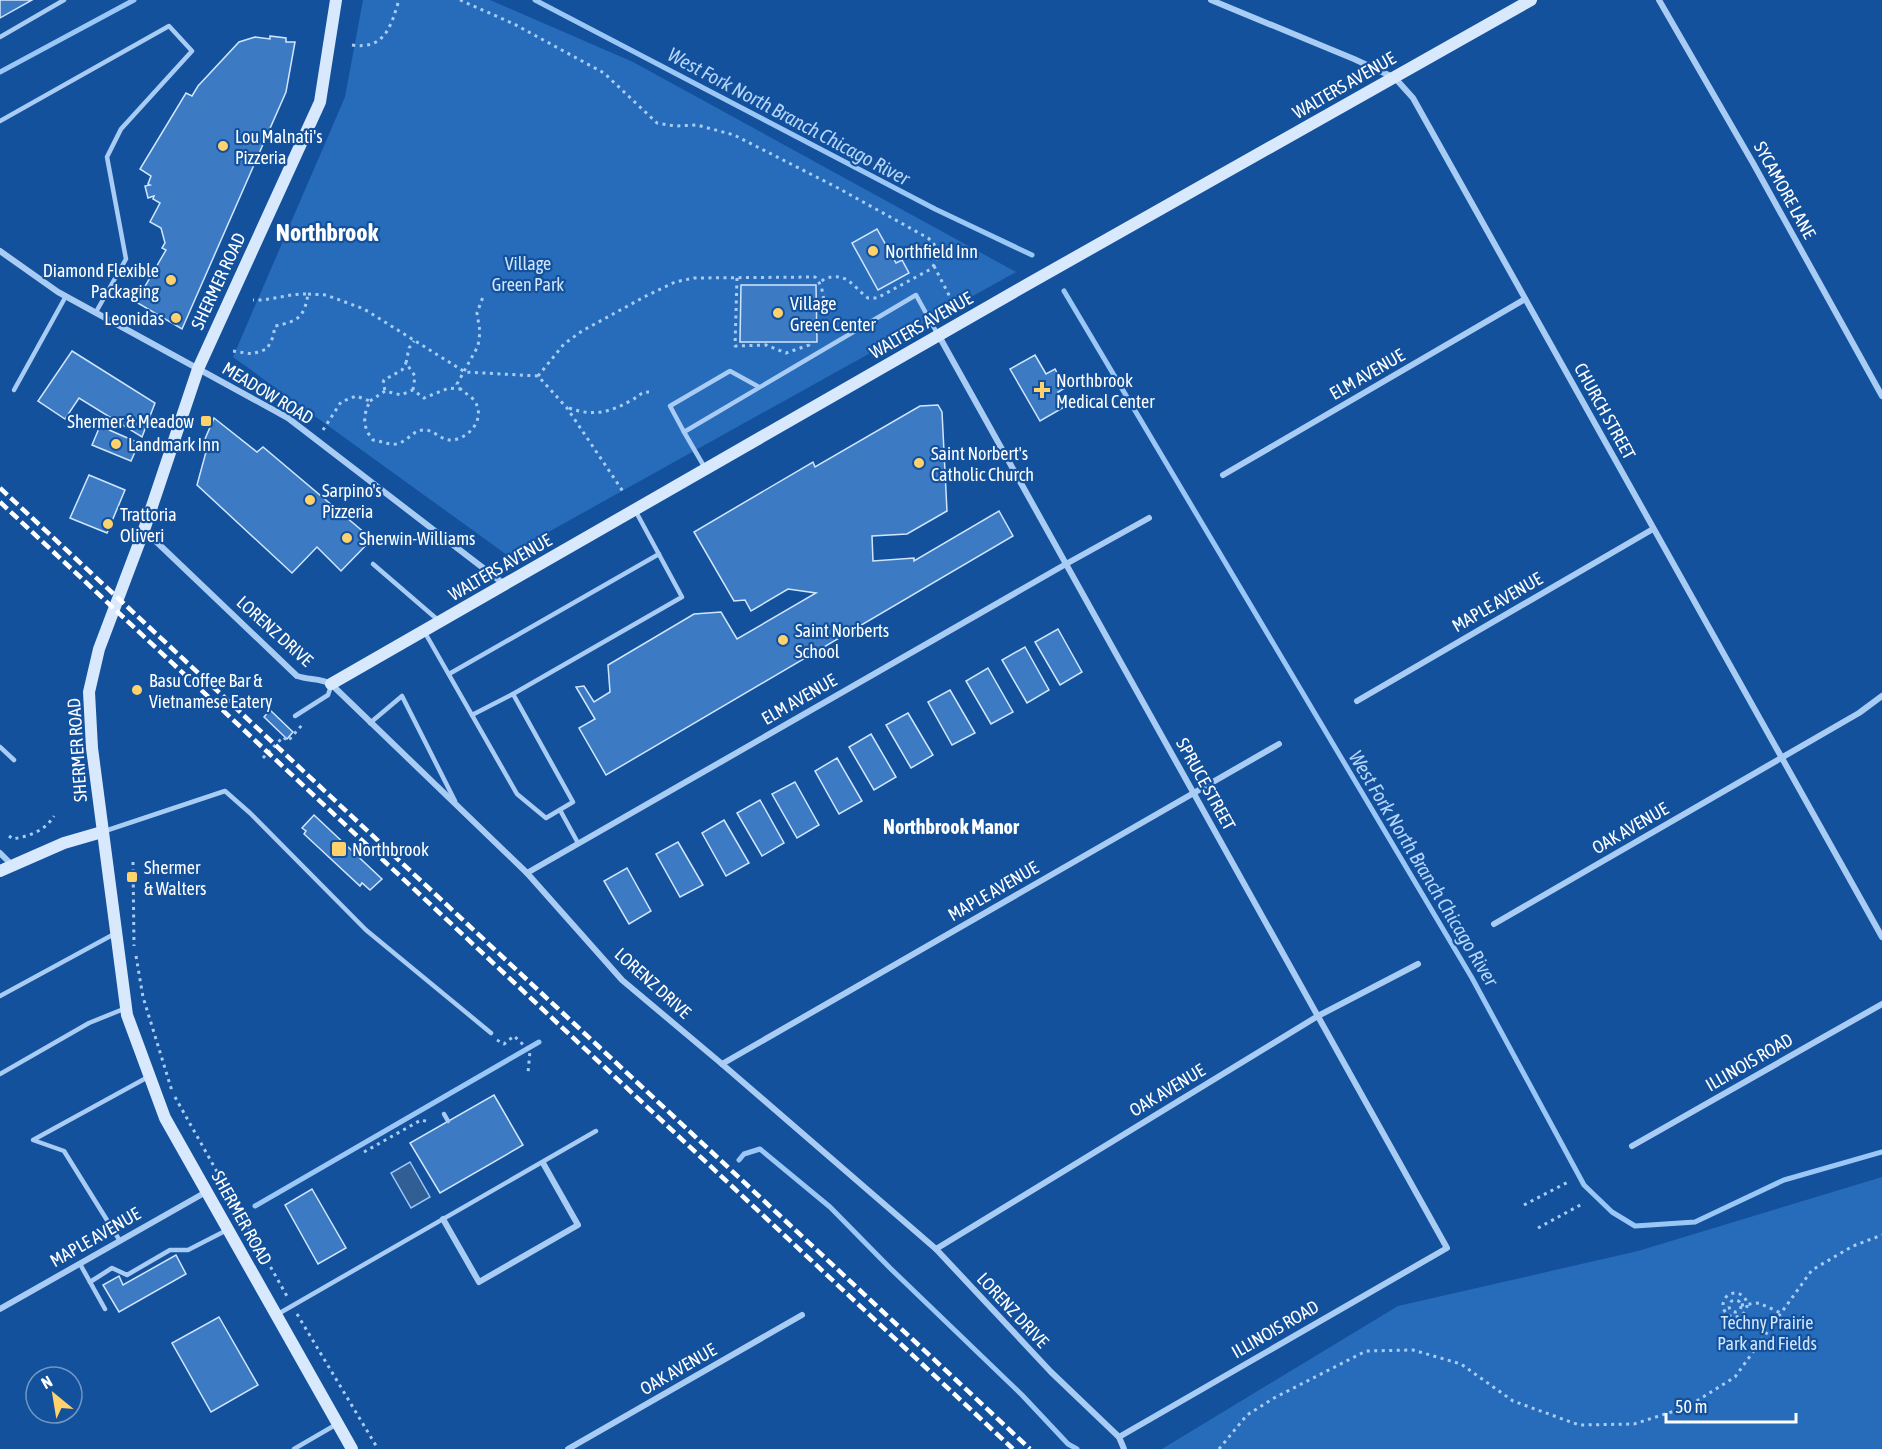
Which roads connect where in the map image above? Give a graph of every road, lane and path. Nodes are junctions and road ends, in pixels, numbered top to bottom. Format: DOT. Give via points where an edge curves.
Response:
graph roads {
  1 [pos="64,0"];
  2 [pos="336,0"];
  3 [pos="399,0"];
  4 [pos="460,0"];
  5 [pos="1210,0"];
  6 [pos="1531,0"];
  7 [pos="1659,0"];
  8 [pos="0,37"];
  9 [pos="352,45"];
  10 [pos="1395,78"];
  11 [pos="0,121"];
  12 [pos="0,251"];
  13 [pos="934,266"];
  14 [pos="737,277"];
  15 [pos="820,283"];
  16 [pos="309,294"];
  17 [pos="484,294"];
  18 [pos="66,296"];
  19 [pos="1525,299"];
  20 [pos="253,300"];
  21 [pos="953,303"];
  22 [pos="96,312"];
  23 [pos="824,317"];
  24 [pos="939,336"];
  25 [pos="414,340"];
  26 [pos="809,342"];
  27 [pos="234,351"];
  28 [pos="406,363"];
  29 [pos="198,369"];
  30 [pos="465,372"];
  31 [pos="538,376"];
  32 [pos="759,387"];
  33 [pos="460,389"];
  34 [pos="14,390"];
  35 [pos="413,390"];
  36 [pos="385,391"];
  37 [pos="649,392"];
  38 [pos="1882,396"];
  39 [pos="370,401"];
  40 [pos="567,408"];
  41 [pos="322,431"];
  42 [pos="684,432"];
  43 [pos="706,469"];
  44 [pos="1223,475"];
  45 [pos="624,493"];
  46 [pos="635,510"];
  47 [pos="1149,518"];
  48 [pos="1653,529"];
  49 [pos="144,531"];
  50 [pos="659,554"];
  51 [pos="373,564"];
  52 [pos="1066,564"];
  53 [pos="505,585"];
  54 [pos="440,621"];
  55 [pos="424,631"];
  56 [pos="449,674"];
  57 [pos="331,684"];
  58 [pos="513,694"];
  59 [pos="1882,696"];
  60 [pos="1357,701"];
  61 [pos="472,715"];
  62 [pos="295,716"];
  63 [pos="303,723"];
  64 [pos="370,723"];
  65 [pos="1279,744"];
  66 [pos="0,747"];
  67 [pos="1782,758"];
  68 [pos="263,759"];
  69 [pos="14,760"];
  70 [pos="1193,793"];
  71 [pos="458,807"];
  72 [pos="560,810"];
  73 [pos="54,816"];
  74 [pos="102,832"];
  75 [pos="9,836"];
  76 [pos="578,843"];
  77 [pos="0,853"];
  78 [pos="133,862"];
  79 [pos="12,865"];
  80 [pos="0,872"];
  81 [pos="527,873"];
  82 [pos="1494,924"];
  83 [pos="116,933"];
  84 [pos="1882,937"];
  85 [pos="1418,964"];
  86 [pos="0,996"];
  87 [pos="1882,1004"];
  88 [pos="126,1008"];
  89 [pos="1318,1016"];
  90 [pos="491,1033"];
  91 [pos="496,1039"];
  92 [pos="722,1064"];
  93 [pos="528,1072"];
  94 [pos="0,1074"];
  95 [pos="148,1077"];
  96 [pos="444,1114"];
  97 [pos="448,1121"];
  98 [pos="430,1122"];
  99 [pos="596,1131"];
  100 [pos="1632,1146"];
  101 [pos="364,1152"];
  102 [pos="543,1163"];
  103 [pos="1570,1181"];
  104 [pos="206,1192"];
  105 [pos="1584,1203"];
  106 [pos="1524,1205"];
  107 [pos="443,1219"];
  108 [pos="1538,1228"];
  109 [pos="227,1230"];
  110 [pos="1882,1235"];
  111 [pos="120,1241"];
  112 [pos="1447,1248"];
  113 [pos="936,1249"];
  114 [pos="80,1263"];
  115 [pos="90,1282"];
  116 [pos="1747,1304"];
  117 [pos="1741,1305"];
  118 [pos="292,1306"];
  119 [pos="1723,1306"];
  120 [pos="1729,1306"];
  121 [pos="0,1309"];
  122 [pos="105,1309"];
  123 [pos="1781,1312"];
  124 [pos="802,1315"];
  125 [pos="276,1316"];
  126 [pos="337,1424"];
  127 [pos="1119,1437"];
  128 [pos="306,1442"];
  129 [pos="294,1449"];
  130 [pos="310,1449"];
  131 [pos="352,1449"];
  132 [pos="378,1449"];
  133 [pos="568,1449"];
  134 [pos="1124,1449"];
  135 [pos="1219,1449"];
  1 -- 8 [label="lane"];
  2 -- 29 [label="main road, SHERMER ROAD" via="320,102"];
  3 -- 9 [label="path" via="386,34 365,46"];
  4 -- 13 [label="path" via="514,24 604,74 657,123 697,125 734,135 928,238 938,252"];
  5 -- 10 [label="street, CHURCH STREET"];
  6 -- 10 [label="main road, WALTERS AVENUE"];
  7 -- 38 [label="street, SYCAMORE LANE"];
  10 -- 19 [label="street, CHURCH STREET" via="1413,98"];
  10 -- 24 [label="main road, WALTERS AVENUE"];
  11 -- 22 [label="lane" via="169,26 192,51 121,129 107,157 126,260"];
  12 -- 18 [label="street, MEADOW ROAD"];
  13 -- 15 [label="path" via="873,298 843,277 828,277"];
  13 -- 21 [label="path"];
  14 -- 15 [label="path" via="815,277"];
  14 -- 26 [label="path" via="735,345 766,345 786,353"];
  14 -- 31 [label="path" via="694,278 646,296 564,344"];
  15 -- 23 [label="path"];
  16 -- 20 [label="path"];
  16 -- 25 [label="path" via="326,295 364,309"];
  16 -- 27 [label="path" via="296,320 275,326 267,349 252,354"];
  17 -- 30 [label="path" via="477,313 478,346"];
  18 -- 22 [label="street, MEADOW ROAD"];
  18 -- 34 [label="lane"];
  19 -- 44 [label="street, ELM AVENUE"];
  19 -- 48 [label="street, CHURCH STREET"];
  22 -- 29 [label="street, MEADOW ROAD"];
  24 -- 32 [label="lane" via="915,295"];
  24 -- 43 [label="main road, WALTERS AVENUE"];
  24 -- 52 [label="street, SPRUCE STREET"];
  25 -- 28 [label="path"];
  25 -- 30 [label="path"];
  28 -- 35 [label="path" via="416,376"];
  28 -- 36 [label="path" via="402,370 384,380"];
  29 -- 49 [label="main road, SHERMER ROAD"];
  29 -- 53 [label="street, MEADOW ROAD" via="288,418"];
  30 -- 31 [label="path"];
  30 -- 33 [label="path" via="458,384"];
  31 -- 40 [label="path"];
  32 -- 42 [label="lane"];
  32 -- 42 [label="lane" via="730,371 670,406"];
  33 -- 35 [label="path" via="449,388 424,398"];
  33 -- 39 [label="path" via="474,400 478,419 460,439 449,441 426,430 394,444 373,440 364,416"];
  35 -- 36 [label="path" via="401,395"];
  36 -- 39 [label="path"];
  37 -- 40 [label="path" via="600,413"];
  39 -- 41 [label="path" via="356,396 346,399"];
  40 -- 45 [label="path"];
  42 -- 43 [label="lane"];
  43 -- 46 [label="main road, WALTERS AVENUE"];
  46 -- 50 [label="lane"];
  46 -- 53 [label="main road, WALTERS AVENUE"];
  47 -- 52 [label="street, ELM AVENUE"];
  48 -- 60 [label="street, MAPLE AVENUE"];
  48 -- 67 [label="street, CHURCH STREET"];
  49 -- 57 [label="street, LORENZ DRIVE" via="297,676"];
  49 -- 74 [label="main road, SHERMER ROAD" via="99,649 89,692"];
  50 -- 56 [label="lane"];
  50 -- 58 [label="lane" via="682,597"];
  51 -- 54 [label="lane"];
  52 -- 70 [label="street, SPRUCE STREET"];
  52 -- 76 [label="street, ELM AVENUE"];
  53 -- 54 [label="main road, WALTERS AVENUE"];
  54 -- 55 [label="main road, WALTERS AVENUE"];
  55 -- 56 [label="lane"];
  55 -- 57 [label="main road, WALTERS AVENUE"];
  56 -- 61 [label="lane"];
  57 -- 62 [label="lane" via="328,695"];
  57 -- 64 [label="street, LORENZ DRIVE"];
  58 -- 61 [label="lane"];
  58 -- 72 [label="lane" via="573,802"];
  59 -- 67 [label="street"];
  61 -- 72 [label="lane" via="517,794 546,818"];
  63 -- 68 [label="path" via="288,741 283,737"];
  64 -- 71 [label="street, LORENZ DRIVE"];
  64 -- 71 [label="lane" via="402,696"];
  65 -- 70 [label="street, MAPLE AVENUE"];
  66 -- 69 [label="lane"];
  67 -- 82 [label="street, OAK AVENUE"];
  67 -- 84 [label="street, CHURCH STREET"];
  70 -- 89 [label="street, SPRUCE STREET"];
  70 -- 92 [label="street, MAPLE AVENUE"];
  71 -- 81 [label="street, LORENZ DRIVE"];
  72 -- 76 [label="lane"];
  73 -- 75 [label="path" via="32,836"];
  74 -- 79 [label="main road"];
  74 -- 83 [label="main road, SHERMER ROAD"];
  74 -- 90 [label="lane" via="225,791 366,930"];
  76 -- 81 [label="street, ELM AVENUE"];
  77 -- 79 [label="street"];
  78 -- 118 [label="path" via="134,949 143,998 175,1099"];
  79 -- 80 [label="main road"];
  81 -- 92 [label="street, LORENZ DRIVE" via="622,980"];
  83 -- 86 [label="lane"];
  83 -- 88 [label="main road, SHERMER ROAD"];
  85 -- 89 [label="street, OAK AVENUE"];
  87 -- 100 [label="street, ILLINOIS ROAD"];
  88 -- 94 [label="lane" via="89,1023"];
  88 -- 95 [label="main road, SHERMER ROAD"];
  89 -- 112 [label="street, SPRUCE STREET"];
  89 -- 113 [label="street, OAK AVENUE"];
  91 -- 93 [label="path" via="504,1044 514,1036 529,1050"];
  92 -- 113 [label="street, LORENZ DRIVE"];
  95 -- 104 [label="main road, SHERMER ROAD" via="165,1118"];
  95 -- 111 [label="lane" via="33,1140 64,1150"];
  96 -- 97 [label="lane"];
  98 -- 101 [label="path" via="421,1120"];
  99 -- 102 [label="lane"];
  102 -- 107 [label="lane"];
  102 -- 107 [label="street" via="578,1225 478,1282"];
  103 -- 106 [label="path"];
  104 -- 109 [label="main road, SHERMER ROAD"];
  104 -- 111 [label="street, MAPLE AVENUE"];
  105 -- 108 [label="path"];
  107 -- 118 [label="lane"];
  109 -- 115 [label="lane" via="188,1250 170,1250 127,1275 112,1268"];
  109 -- 125 [label="main road, SHERMER ROAD"];
  110 -- 123 [label="path" via="1853,1246 1812,1270"];
  111 -- 114 [label="street, MAPLE AVENUE"];
  112 -- 127 [label="street, ILLINOIS ROAD"];
  113 -- 127 [label="street, LORENZ DRIVE" via="1051,1372"];
  114 -- 115 [label="lane"];
  114 -- 121 [label="street, MAPLE AVENUE"];
  115 -- 122 [label="lane"];
  116 -- 117 [label="path"];
  116 -- 119 [label="path" via="1742,1295 1734,1293 1726,1297"];
  116 -- 119 [label="path" via="1744,1314 1737,1318 1726,1314"];
  116 -- 123 [label="path" via="1760,1303"];
  117 -- 120 [label="path" via="1734,1300"];
  117 -- 120 [label="path" via="1736,1312"];
  118 -- 125 [label="lane"];
  118 -- 132 [label="path"];
  119 -- 120 [label="path"];
  123 -- 135 [label="path" via="1735,1377 1687,1407 1634,1424 1579,1425 1514,1401 1461,1364 1413,1350 1366,1351 1247,1415"];
  124 -- 133 [label="street, OAK AVENUE"];
  125 -- 126 [label="main road, SHERMER ROAD"];
  126 -- 128 [label="lane"];
  126 -- 131 [label="main road, SHERMER ROAD"];
  127 -- 134 [label="street"];
  128 -- 129 [label="lane"];
  128 -- 130 [label="lane"];
}
